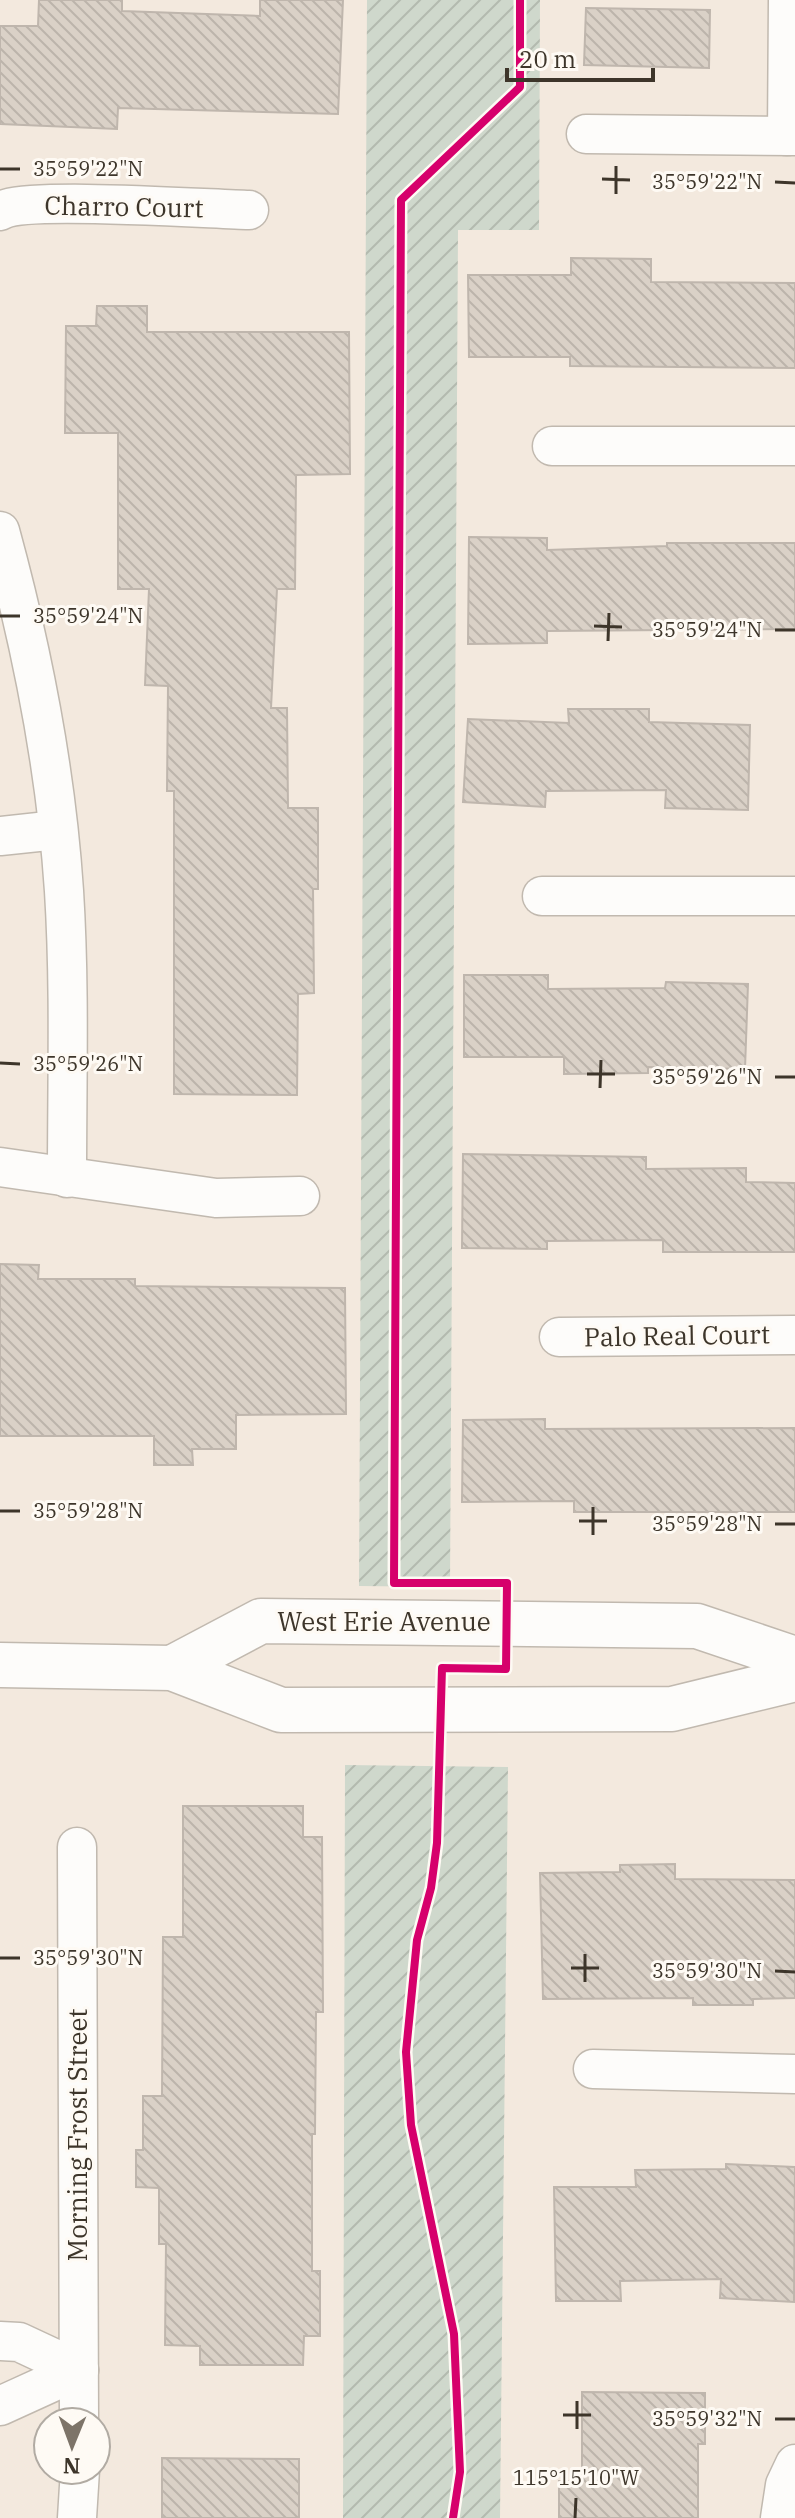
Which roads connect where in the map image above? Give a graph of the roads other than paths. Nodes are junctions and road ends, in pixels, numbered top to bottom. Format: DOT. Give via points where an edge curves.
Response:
graph roads {
  1 [pos="788,0"];
  2 [pos="586,134"];
  3 [pos="791,136"];
  4 [pos="249,210"];
  5 [pos="0,211"];
  6 [pos="552,446"];
  7 [pos="795,446"];
  8 [pos="0,531"];
  9 [pos="57,830"];
  10 [pos="0,836"];
  11 [pos="542,896"];
  12 [pos="795,896"];
  13 [pos="0,1167"];
  14 [pos="67,1178"];
  15 [pos="300,1196"];
  16 [pos="795,1335"];
  17 [pos="559,1337"];
  18 [pos="795,1659"];
  19 [pos="0,1665"];
  20 [pos="172,1668"];
  21 [pos="795,1679"];
  22 [pos="77,1847"];
  23 [pos="593,2069"];
  24 [pos="795,2074"];
  25 [pos="0,2341"];
  26 [pos="79,2370"];
  27 [pos="0,2406"];
  28 [pos="79,2406"];
  29 [pos="795,2464"];
  30 [pos="79,2486"];
  31 [pos="77,2518"];
  32 [pos="780,2518"];
  1 -- 3 [label="street"];
  2 -- 3 [label="street"];
  4 -- 5 [label="street, Charro Court" via="47,205"];
  6 -- 7 [label="street"];
  8 -- 9 [label="street" via="44,720"];
  9 -- 10 [label="street"];
  9 -- 14 [label="street" via="64,902"];
  11 -- 12 [label="street"];
  13 -- 14 [label="street"];
  14 -- 15 [label="street" via="216,1198"];
  16 -- 17 [label="street, Palo Real Court"];
  18 -- 20 [label="street, West Erie Avenue" via="697,1626 261,1621"];
  19 -- 20 [label="street, West Erie Avenue"];
  20 -- 21 [label="street, West Erie Avenue" via="281,1710 672,1709"];
  22 -- 26 [label="street, Morning Frost Street"];
  23 -- 24 [label="street"];
  25 -- 26 [label="street" via="19,2342"];
  26 -- 27 [label="street"];
  26 -- 28 [label="street, Morning Frost Street"];
  29 -- 32 [label="street" via="785,2485"];
  30 -- 31 [label="street"];
}
